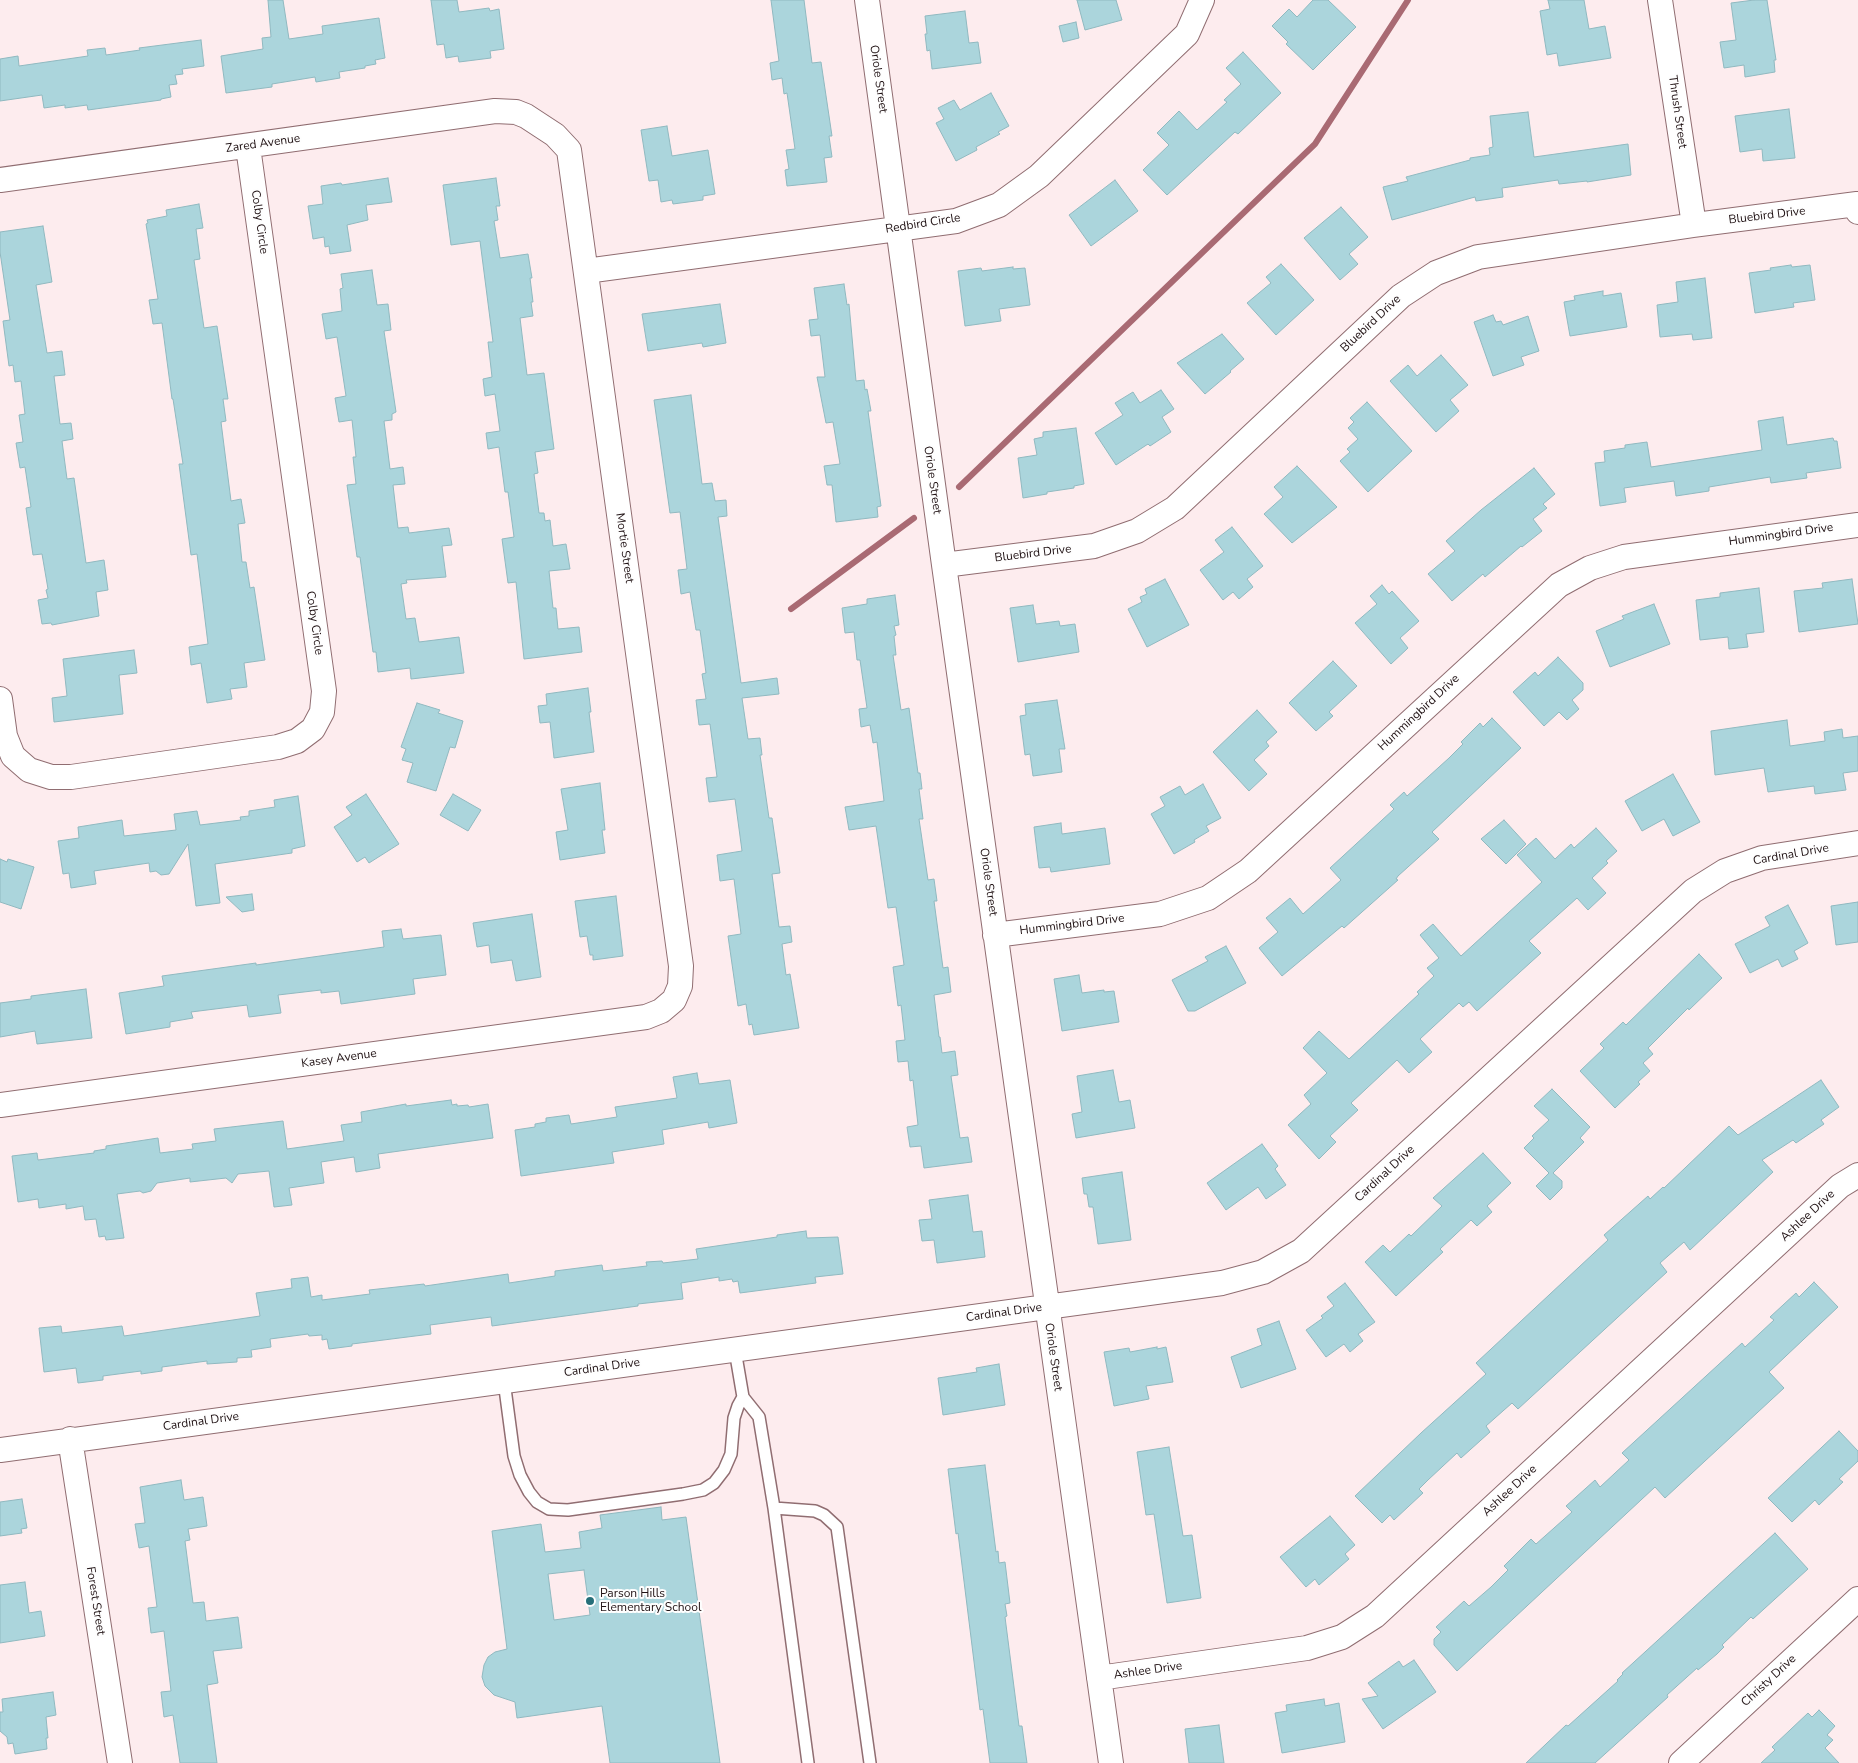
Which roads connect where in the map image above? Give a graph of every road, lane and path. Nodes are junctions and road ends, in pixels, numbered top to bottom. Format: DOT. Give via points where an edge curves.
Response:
graph roads {
  1 [pos="867,0"];
  2 [pos="1202,0"];
  3 [pos="1660,0"];
  4 [pos="526,116"];
  5 [pos="248,146"];
  6 [pos="0,180"];
  7 [pos="1857,208"];
  8 [pos="1694,225"];
  9 [pos="899,228"];
  10 [pos="586,271"];
  11 [pos="1858,525"];
  12 [pos="944,565"];
  13 [pos="0,699"];
  14 [pos="1858,843"];
  15 [pos="995,935"];
  16 [pos="674,1000"];
  17 [pos="0,1106"];
  18 [pos="1858,1175"];
  19 [pos="1046,1308"];
  20 [pos="735,1350"];
  21 [pos="504,1381"];
  22 [pos="743,1397"];
  23 [pos="70,1439"];
  24 [pos="0,1450"];
  25 [pos="774,1508"];
  26 [pos="1858,1599"];
  27 [pos="1099,1678"];
  28 [pos="120,1763"];
  29 [pos="808,1763"];
  30 [pos="870,1763"];
  31 [pos="1111,1763"];
  32 [pos="1681,1763"];
  1 -- 9 [label="street, Oriole Street"];
  2 -- 9 [label="street, Redbird Circle" via="1187,34 1039,176 999,205 956,221"];
  3 -- 8 [label="street, Thrush Street"];
  4 -- 5 [label="street, Zared Avenue" via="516,112 495,112"];
  4 -- 10 [label="street, Mortie Street" via="555,135 569,150"];
  5 -- 6 [label="street, Zared Avenue"];
  5 -- 13 [label="street, Colby Circle" via="324,691 322,712 313,729 297,741 278,747 71,778 51,777 29,770 13,756 5,736"];
  7 -- 8 [label="street, Bluebird Drive"];
  8 -- 12 [label="street, Bluebird Drive" via="1478,257 1436,273 1401,296 1174,508 1138,532 1094,546"];
  9 -- 10 [label="street, Redbird Circle"];
  9 -- 12 [label="street, Oriole Street"];
  10 -- 16 [label="street, Mortie Street" via="680,966 680,986"];
  11 -- 15 [label="street, Hummingbird Drive" via="1624,557 1590,568 1559,585 1248,871 1208,898 1160,914"];
  12 -- 15 [label="street, Oriole Street"];
  14 -- 19 [label="street, Cardinal Drive" via="1762,858 1724,871 1693,891 1301,1251 1262,1272 1222,1284"];
  15 -- 19 [label="street, Oriole Street"];
  16 -- 17 [label="street, Kasey Avenue" via="662,1011 646,1017"];
  18 -- 27 [label="street, Ashlee Drive" via="1833,1192 1375,1616 1342,1636 1306,1648"];
  19 -- 20 [label="street, Cardinal Drive"];
  19 -- 27 [label="street, Oriole Street"];
  20 -- 21 [label="street, Cardinal Drive"];
  20 -- 22 [label="lane"];
  21 -- 22 [label="lane" via="514,1456 520,1475 537,1502 549,1509 568,1510 703,1490 714,1483 731,1454 734,1418"];
  21 -- 23 [label="street, Cardinal Drive"];
  22 -- 25 [label="lane" via="759,1417"];
  23 -- 24 [label="street, Cardinal Drive"];
  23 -- 28 [label="street, Forest Street"];
  25 -- 29 [label="lane"];
  25 -- 30 [label="lane" via="815,1511 837,1527"];
  26 -- 32 [label="street, Christy Drive"];
  27 -- 31 [label="street, Oriole Street"];
}
